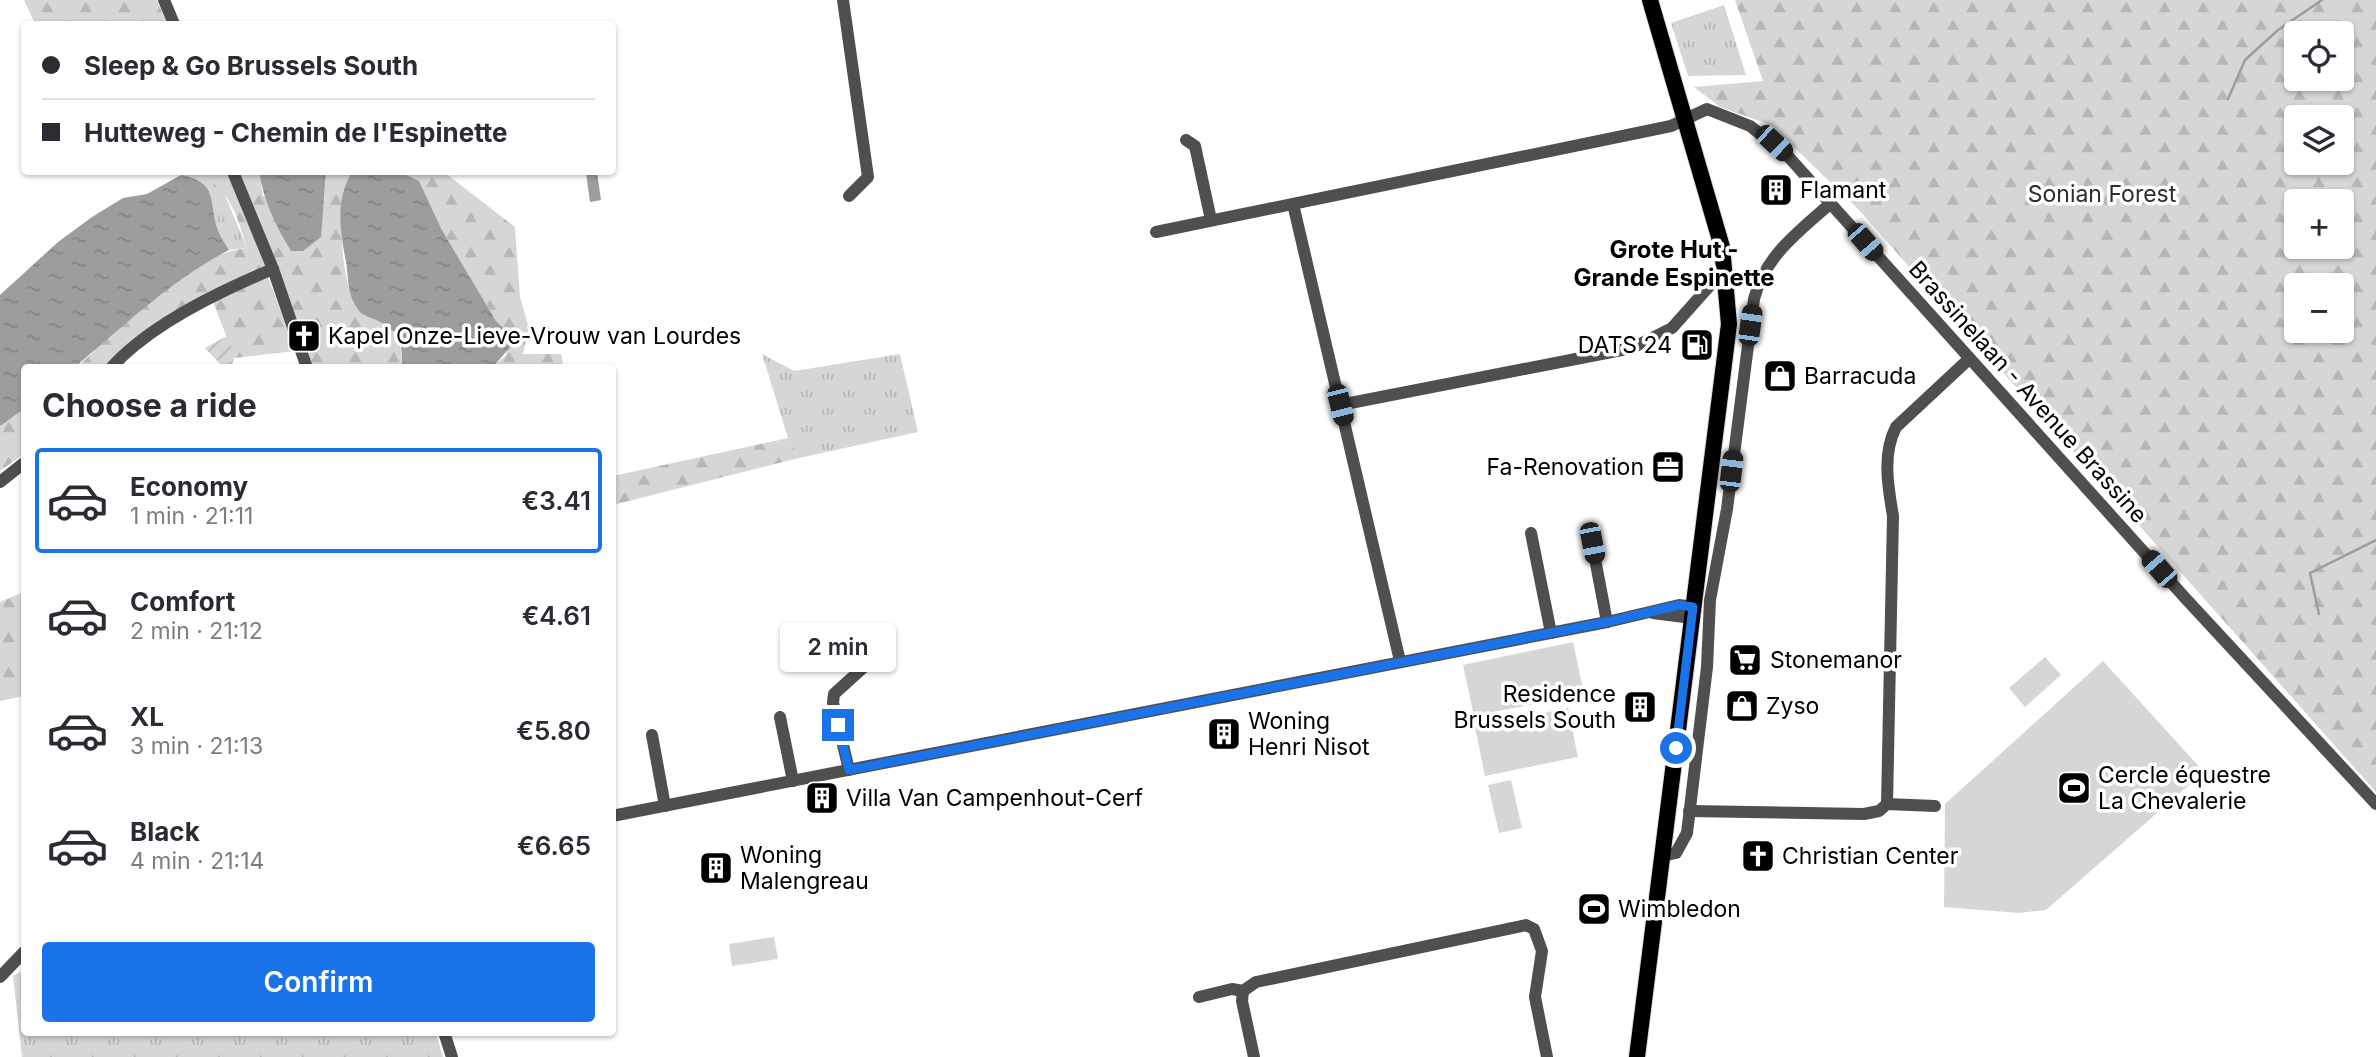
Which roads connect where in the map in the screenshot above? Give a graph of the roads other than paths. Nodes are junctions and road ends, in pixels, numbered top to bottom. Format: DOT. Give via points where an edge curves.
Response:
graph roads {
  1 [pos="164,0"];
  2 [pos="842,0"];
  3 [pos="1650,0"];
  4 [pos="173,21"];
  5 [pos="1687,119"];
  6 [pos="1186,140"];
  7 [pos="234,175"];
  8 [pos="849,196"];
  9 [pos="1830,203"];
  10 [pos="1293,204"];
  11 [pos="1211,220"];
  12 [pos="1156,232"];
  13 [pos="273,269"];
  14 [pos="1726,278"];
  15 [pos="1969,359"];
  16 [pos="115,364"];
  17 [pos="306,364"];
  18 [pos="1340,405"];
  19 [pos="21,465"];
  20 [pos="0,482"];
  21 [pos="1531,533"];
  22 [pos="1592,543"];
  23 [pos="1693,612"];
  24 [pos="1607,622"];
  25 [pos="1551,633"];
  26 [pos="876,656"];
  27 [pos="1400,661"];
  28 [pos="780,717"];
  29 [pos="652,735"];
  30 [pos="849,770"];
  31 [pos="793,781"];
  32 [pos="1887,804"];
  33 [pos="2376,804"];
  34 [pos="665,806"];
  35 [pos="1935,806"];
  36 [pos="1689,811"];
  37 [pos="616,816"];
  38 [pos="1662,856"];
  39 [pos="21,955"];
  40 [pos="0,977"];
  41 [pos="1243,991"];
  42 [pos="1199,997"];
  43 [pos="445,1036"];
  44 [pos="452,1057"];
  45 [pos="1254,1057"];
  46 [pos="1547,1057"];
  47 [pos="1637,1057"];
  1 -- 4 [label="street"];
  2 -- 8 [label="street" via="869,177"];
  3 -- 5 [label="main road"];
  5 -- 9 [label="street, Brassinelaan - Avenue Brassine" via="1707,109 1751,126 1786,154"];
  5 -- 10 [label="street, Brassinelaan - Avenue Brassine"];
  5 -- 14 [label="main road" via="1722,247"];
  6 -- 11 [label="street" via="1195,146"];
  7 -- 13 [label="street"];
  9 -- 15 [label="street, Brassinelaan - Avenue Brassine"];
  9 -- 36 [label="street" via="1774,255 1759,278 1754,299 1727,509 1710,600 1707,667"];
  10 -- 11 [label="street, Brassinelaan - Avenue Brassine"];
  10 -- 18 [label="street"];
  11 -- 12 [label="street, Brassinelaan - Avenue Brassine"];
  13 -- 16 [label="street" via="226,289 141,341"];
  13 -- 17 [label="street"];
  14 -- 18 [label="street" via="1713,282 1672,328 1632,348"];
  14 -- 23 [label="main road" via="1728,324"];
  15 -- 32 [label="street" via="1896,427 1889,440 1887,484 1893,528"];
  15 -- 33 [label="street, Brassinelaan - Avenue Brassine"];
  18 -- 27 [label="street"];
  19 -- 20 [label="street"];
  21 -- 25 [label="street"];
  22 -- 24 [label="street"];
  23 -- 24 [label="street" via="1653,613"];
  23 -- 38 [label="main road"];
  24 -- 25 [label="street"];
  25 -- 27 [label="street"];
  26 -- 30 [label="street" via="834,694"];
  27 -- 30 [label="street"];
  28 -- 31 [label="street"];
  29 -- 34 [label="street"];
  30 -- 31 [label="street"];
  31 -- 34 [label="street"];
  32 -- 35 [label="street"];
  32 -- 36 [label="street" via="1864,814"];
  34 -- 37 [label="street"];
  36 -- 38 [label="street" via="1682,845 1671,856"];
  38 -- 47 [label="main road"];
  39 -- 40 [label="street"];
  41 -- 42 [label="street"];
  41 -- 45 [label="street"];
  41 -- 46 [label="street" via="1256,982 1526,925 1534,929 1542,951 1535,997"];
  43 -- 44 [label="street"];
}
